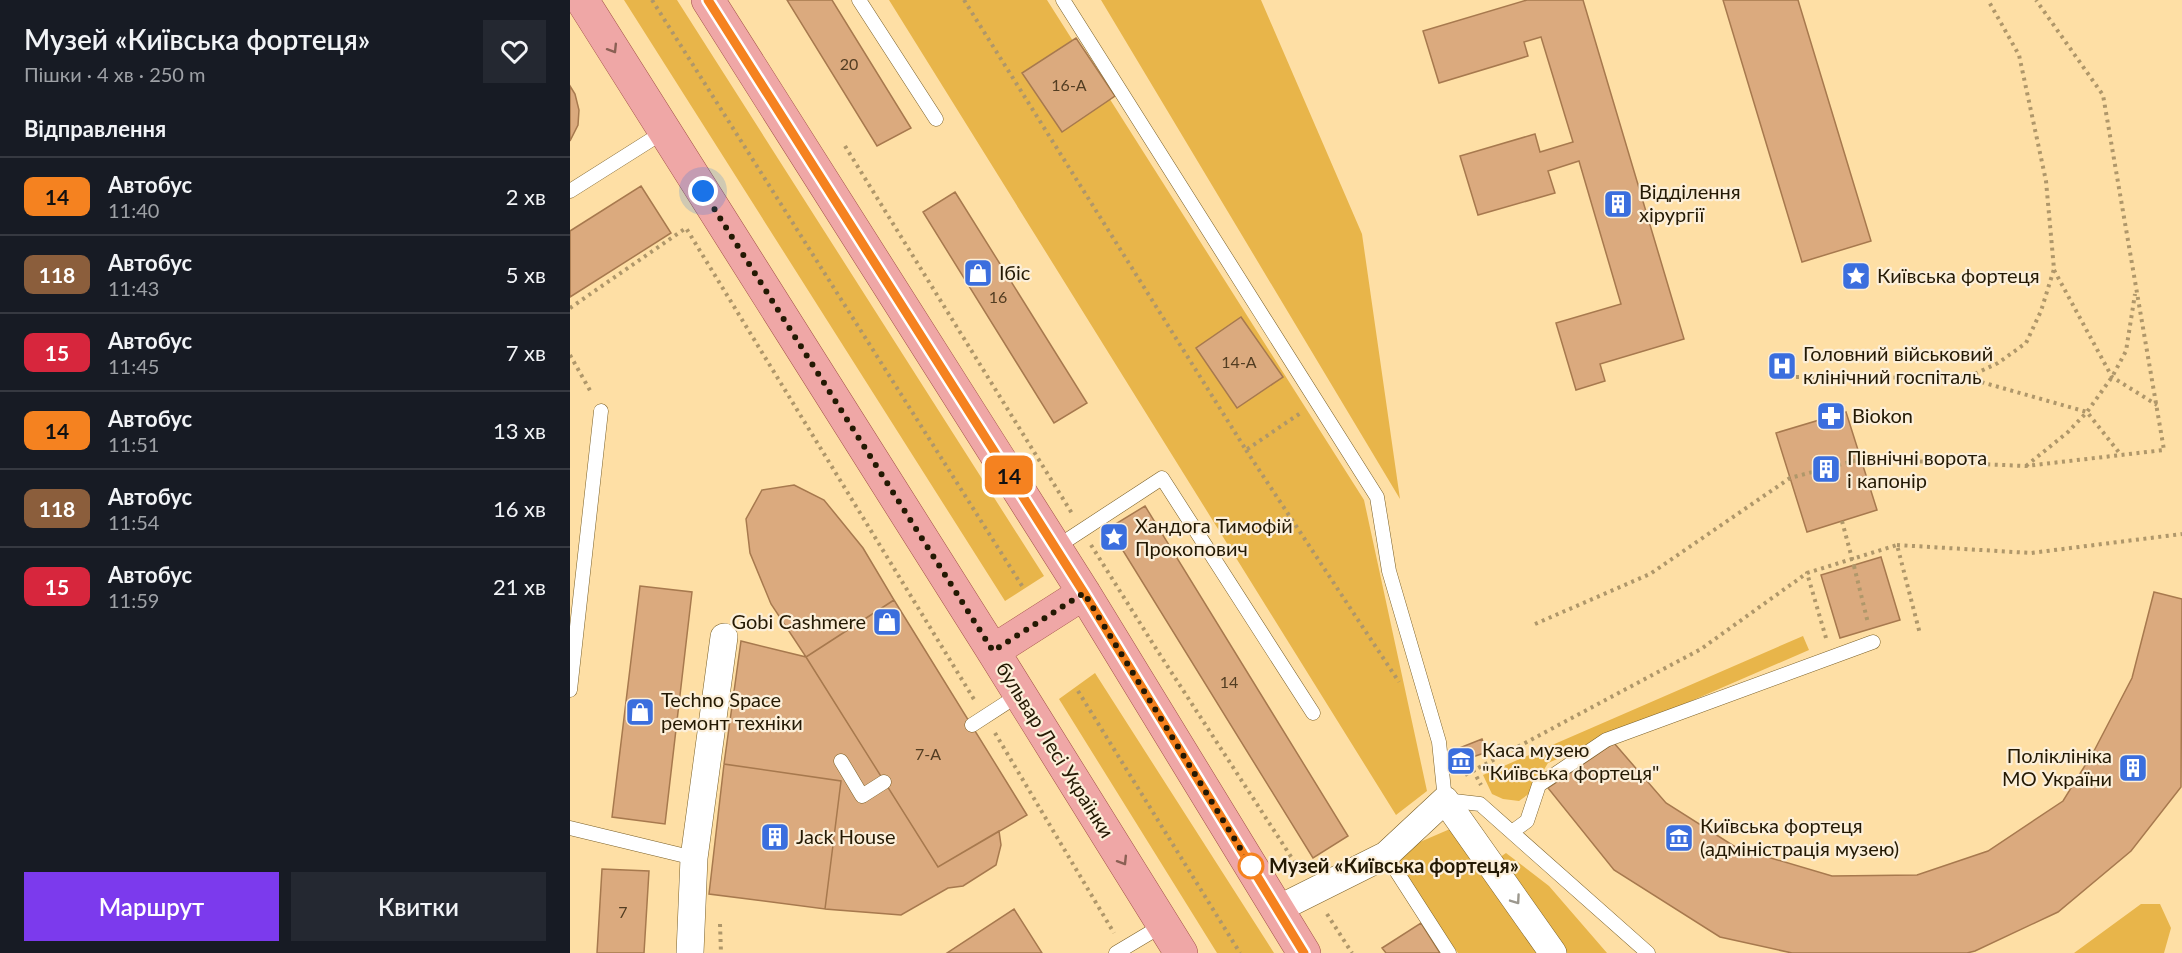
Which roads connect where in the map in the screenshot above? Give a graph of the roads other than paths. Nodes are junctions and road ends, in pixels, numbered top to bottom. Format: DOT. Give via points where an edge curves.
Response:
graph roads {
  1 [pos="582,0"];
  2 [pos="708,0"];
  3 [pos="859,0"];
  4 [pos="1063,0"];
  5 [pos="936,119"];
  6 [pos="665,131"];
  7 [pos="570,190"];
  8 [pos="601,411"];
  9 [pos="1055,548"];
  10 [pos="1084,593"];
  11 [pos="724,637"];
  12 [pos="1873,642"];
  13 [pos="993,651"];
  14 [pos="570,690"];
  15 [pos="1020,694"];
  16 [pos="1312,712"];
  17 [pos="972,725"];
  18 [pos="841,761"];
  19 [pos="884,782"];
  20 [pos="1445,800"];
  21 [pos="570,828"];
  22 [pos="1512,832"];
  23 [pos="1386,855"];
  24 [pos="694,858"];
  25 [pos="1278,909"];
  26 [pos="1163,925"];
  27 [pos="1120,951"];
  28 [pos="690,953"];
  29 [pos="1181,953"];
  30 [pos="1304,953"];
  31 [pos="1449,953"];
  32 [pos="1553,953"];
  33 [pos="1648,953"];
  1 -- 6 [label="main road, бульвар Лесі Українки, one-way"];
  2 -- 9 [label="main road"];
  3 -- 5 [label="lane"];
  4 -- 20 [label="lane" via="1377,497 1389,571 1439,742"];
  6 -- 7 [label="lane"];
  6 -- 13 [label="main road, бульвар Лесі Українки"];
  8 -- 14 [label="lane"];
  9 -- 10 [label="main road"];
  9 -- 16 [label="lane" via="1162,478"];
  10 -- 13 [label="main road"];
  10 -- 25 [label="main road"];
  11 -- 24 [label="street"];
  12 -- 22 [label="lane" via="1606,740 1539,785 1527,821"];
  13 -- 15 [label="main road, бульвар Лесі Українки"];
  15 -- 17 [label="lane"];
  15 -- 26 [label="main road, бульвар Лесі Українки, one-way"];
  18 -- 19 [label="lane" via="862,796"];
  20 -- 22 [label="lane" via="1480,804"];
  20 -- 23 [label="street"];
  20 -- 32 [label="street, one-way"];
  21 -- 24 [label="lane"];
  22 -- 33 [label="lane"];
  23 -- 25 [label="street"];
  23 -- 31 [label="lane"];
  24 -- 28 [label="street"];
  25 -- 30 [label="main road"];
  26 -- 27 [label="lane"];
  26 -- 29 [label="main road, бульвар Лесі Українки"];
}
